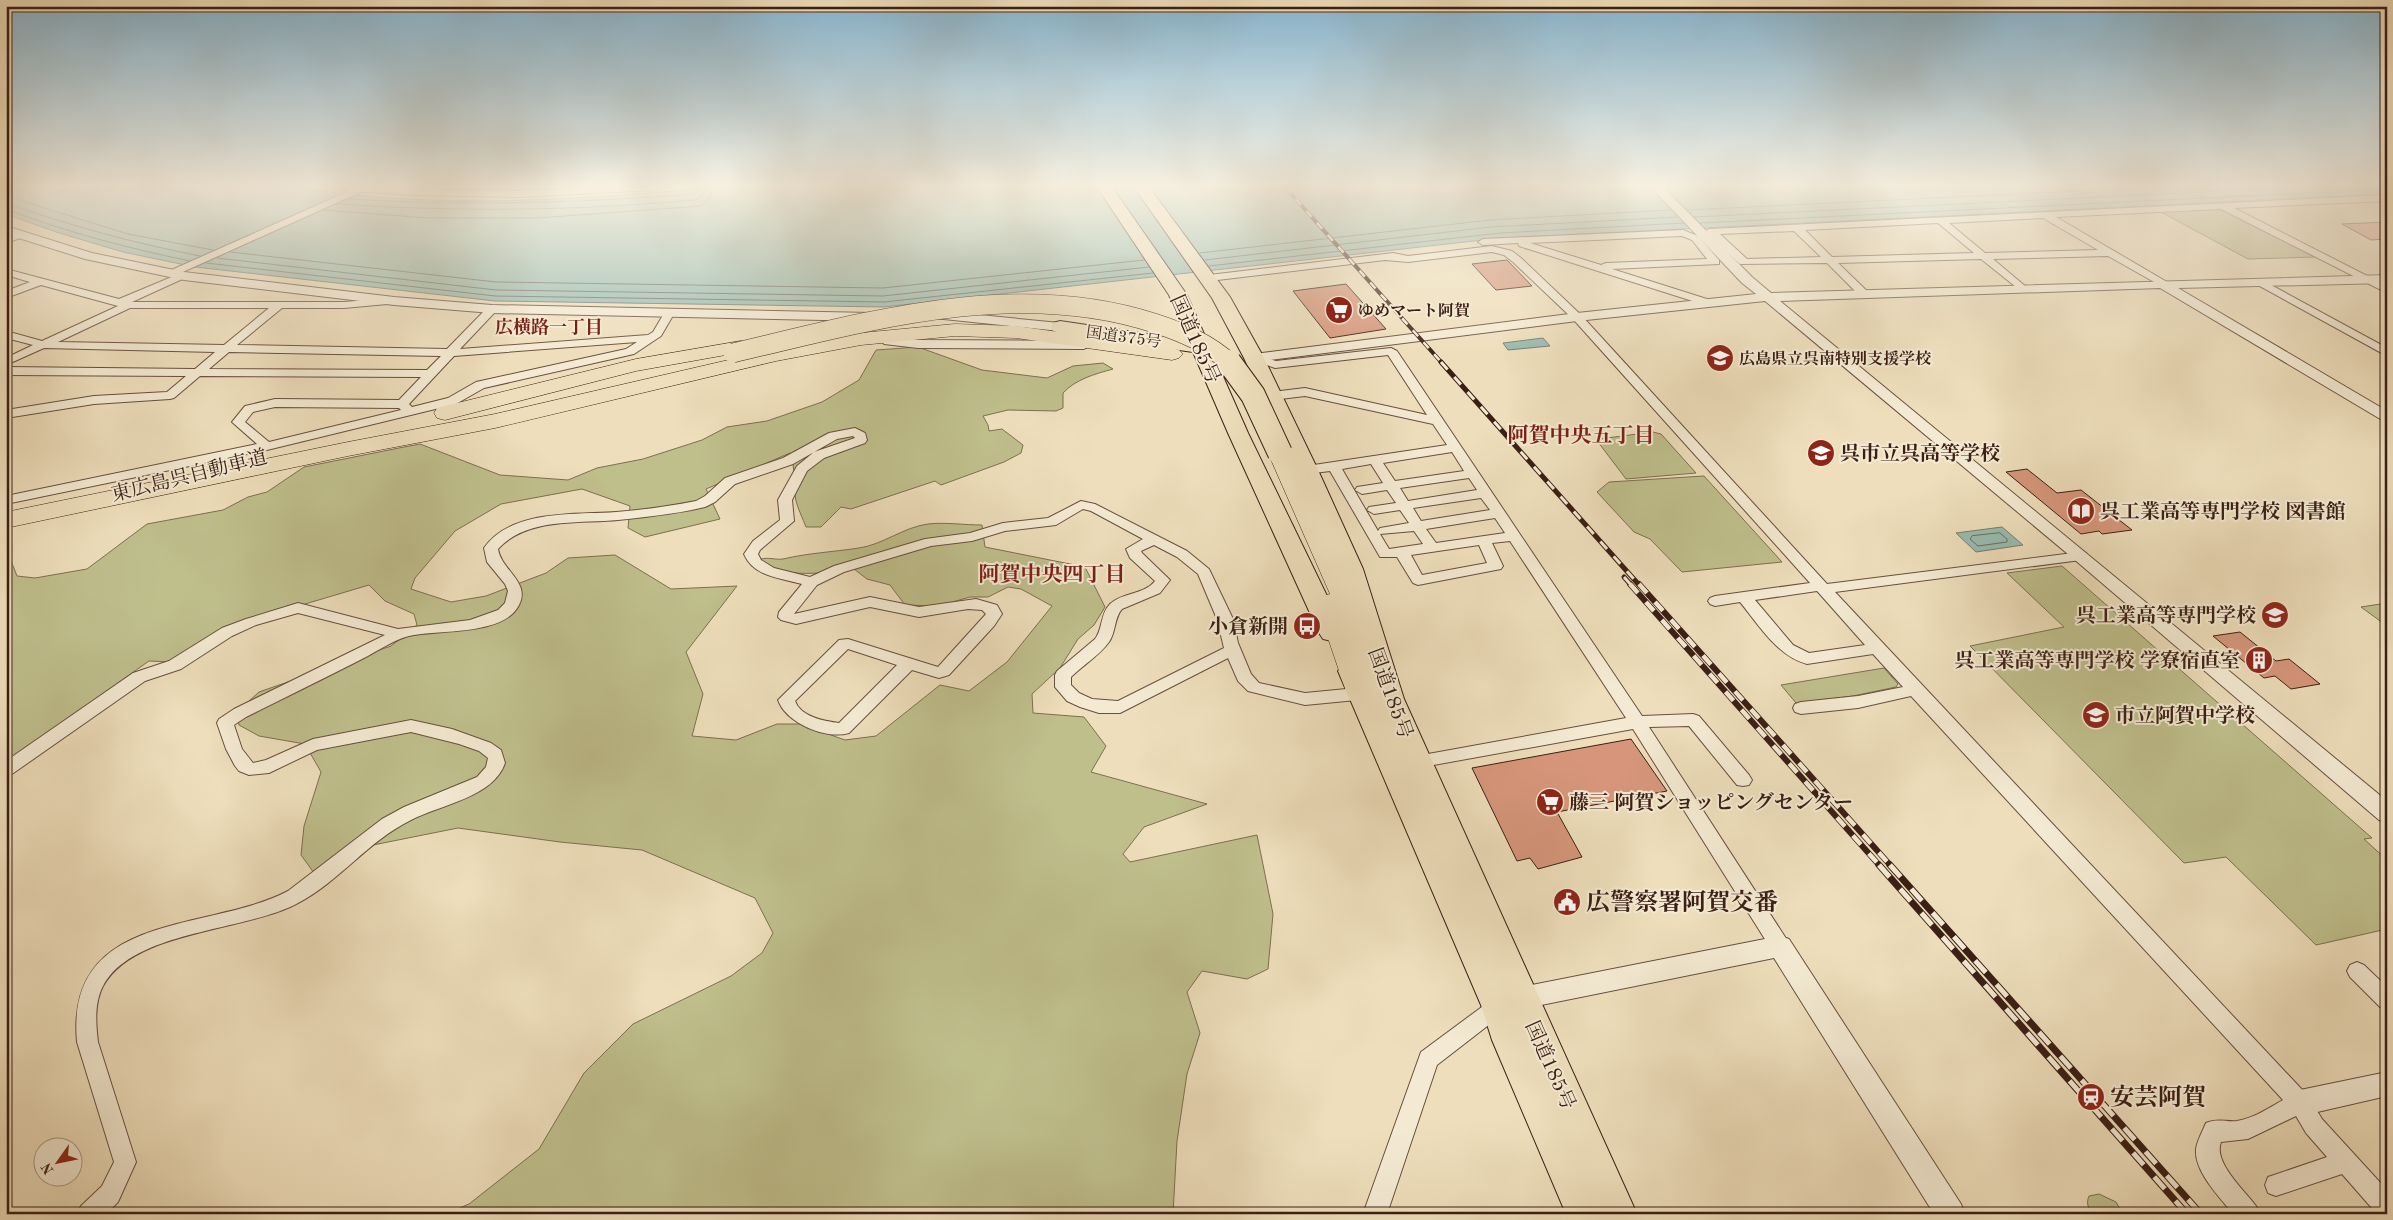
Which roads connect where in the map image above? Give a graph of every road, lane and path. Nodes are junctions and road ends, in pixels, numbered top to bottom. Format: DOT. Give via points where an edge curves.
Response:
graph roads {
  1 [pos="49,244"];
  2 [pos="241,244"];
  3 [pos="1144,244"];
  4 [pos="1183,244"];
  5 [pos="1473,244"];
  6 [pos="1521,244"];
  7 [pos="1700,244"];
  8 [pos="1710,244"];
  9 [pos="1716,244"];
  10 [pos="1814,244"];
  11 [pos="1968,244"];
  12 [pos="2093,244"];
  13 [pos="2295,244"];
  14 [pos="2109,253"];
  15 [pos="1982,256"];
  16 [pos="1385,258"];
  17 [pos="1830,259"];
  18 [pos="1593,267"];
  19 [pos="6,272"];
  20 [pos="178,273"];
  21 [pos="1207,276"];
  22 [pos="2387,279"];
  23 [pos="2366,280"];
  24 [pos="38,282"];
  25 [pos="2260,282"];
  26 [pos="2163,284"];
  27 [pos="2021,288"];
  28 [pos="2387,290"];
  29 [pos="1864,293"];
  30 [pos="6,295"];
  31 [pos="1768,297"];
  32 [pos="394,301"];
  33 [pos="1706,302"];
  34 [pos="125,304"];
  35 [pos="278,306"];
  36 [pos="492,309"];
  37 [pos="670,312"];
  38 [pos="725,313"];
  39 [pos="1577,316"];
  40 [pos="1060,327"];
  41 [pos="825,329"];
  42 [pos="6,334"];
  43 [pos="651,338"];
  44 [pos="889,341"];
  45 [pos="44,345"];
  46 [pos="225,350"];
  47 [pos="452,353"];
  48 [pos="2387,353"];
  49 [pos="1172,354"];
  50 [pos="1203,354"];
  51 [pos="735,356"];
  52 [pos="1254,358"];
  53 [pos="6,362"];
  54 [pos="6,372"];
  55 [pos="198,373"];
  56 [pos="432,374"];
  57 [pos="1272,396"];
  58 [pos="406,408"];
  59 [pos="6,414"];
  60 [pos="2387,418"];
  61 [pos="1436,421"];
  62 [pos="373,432"];
  63 [pos="267,446"];
  64 [pos="348,448"];
  65 [pos="1455,448"];
  66 [pos="1375,461"];
  67 [pos="1334,466"];
  68 [pos="1308,470"];
  69 [pos="1471,474"];
  70 [pos="1392,485"];
  71 [pos="1362,490"];
  72 [pos="1484,493"];
  73 [pos="6,500"];
  74 [pos="1405,506"];
  75 [pos="1374,510"];
  76 [pos="1498,513"];
  77 [pos="6,520"];
  78 [pos="1417,526"];
  79 [pos="1385,531"];
  80 [pos="1513,536"];
  81 [pos="1153,540"];
  82 [pos="1484,540"];
  83 [pos="1432,548"];
  84 [pos="1402,552"];
  85 [pos="2081,556"];
  86 [pos="812,582"];
  87 [pos="1822,588"];
  88 [pos="1744,597"];
  89 [pos="1714,601"];
  90 [pos="399,634"];
  91 [pos="1876,648"];
  92 [pos="1232,650"];
  93 [pos="909,663"];
  94 [pos="1915,690"];
  95 [pos="1374,692"];
  96 [pos="1801,708"];
  97 [pos="1637,722"];
  98 [pos="1416,762"];
  99 [pos="6,770"];
  100 [pos="1743,780"];
  101 [pos="2387,814"];
  102 [pos="1780,946"];
  103 [pos="2357,971"];
  104 [pos="2387,1001"];
  105 [pos="1510,1002"];
  106 [pos="2387,1084"];
  107 [pos="2300,1103"];
  108 [pos="2345,1162"];
  109 [pos="2276,1185"];
  110 [pos="2387,1208"];
  111 [pos="89,1214"];
  112 [pos="1374,1214"];
  113 [pos="1586,1214"];
  114 [pos="1618,1214"];
  115 [pos="1951,1214"];
  116 [pos="2248,1214"];
  1 -- 20 [label="street" via="89,256"];
  2 -- 20 [label="street"];
  3 -- 50 [label="highway, 国道185号" via="1185,308"];
  4 -- 21 [label="highway, 国道185号"];
  5 -- 16 [label="street"];
  6 -- 18 [label="street"];
  7 -- 18 [label="street" via="1715,262"];
  8 -- 31 [label="street"];
  9 -- 17 [label="street" via="1744,262"];
  10 -- 17 [label="street"];
  11 -- 15 [label="street"];
  12 -- 14 [label="street"];
  13 -- 23 [label="street"];
  14 -- 15 [label="street"];
  14 -- 26 [label="street"];
  15 -- 17 [label="street"];
  15 -- 27 [label="street"];
  16 -- 21 [label="street"];
  16 -- 39 [label="street" via="1408,259 1492,249 1508,254"];
  17 -- 29 [label="street"];
  18 -- 33 [label="street"];
  19 -- 24 [label="street"];
  20 -- 32 [label="street"];
  20 -- 34 [label="street"];
  21 -- 52 [label="highway, 国道185号"];
  22 -- 23 [label="street"];
  23 -- 25 [label="street"];
  23 -- 28 [label="street"];
  24 -- 30 [label="street"];
  24 -- 34 [label="street"];
  25 -- 26 [label="street"];
  25 -- 48 [label="street"];
  26 -- 27 [label="street"];
  26 -- 60 [label="street"];
  27 -- 29 [label="street"];
  29 -- 31 [label="street"];
  31 -- 33 [label="street"];
  31 -- 85 [label="street"];
  32 -- 35 [label="street"];
  32 -- 36 [label="street"];
  33 -- 39 [label="street"];
  34 -- 35 [label="street"];
  34 -- 45 [label="street"];
  35 -- 46 [label="street"];
  36 -- 37 [label="street"];
  36 -- 47 [label="street"];
  37 -- 38 [label="street"];
  37 -- 43 [label="street"];
  38 -- 40 [label="street" via="823,317 954,316"];
  38 -- 41 [label="street"];
  39 -- 52 [label="street"];
  39 -- 87 [label="street"];
  40 -- 50 [label="highway, 国道375号"];
  40 -- 62 [label="highway" via="987,322 908,326 693,354"];
  42 -- 45 [label="street"];
  43 -- 47 [label="street"];
  43 -- 58 [label="street" via="630,352 480,385 452,401"];
  44 -- 49 [label="street" via="1056,344"];
  45 -- 46 [label="street"];
  45 -- 53 [label="street"];
  46 -- 47 [label="street"];
  46 -- 55 [label="street"];
  47 -- 56 [label="street"];
  49 -- 50 [label="highway, 国道375号"];
  49 -- 64 [label="highway" via="1016,332 955,330 893,335 818,346 495,421"];
  50 -- 52 [label="highway, 国道375号"];
  50 -- 95 [label="highway, 国道185号" via="1298,562"];
  51 -- 62 [label="highway"];
  51 -- 64 [label="highway"];
  51 -- 95 [label="highway" via="962,314 1040,309 1105,315 1166,332 1205,354 1236,387 1274,454 1318,568"];
  52 -- 57 [label="highway, 国道185号"];
  52 -- 61 [label="street" via="1275,364 1391,351 1436,416"];
  54 -- 55 [label="street"];
  55 -- 56 [label="street"];
  55 -- 59 [label="street" via="170,395 94,400"];
  56 -- 58 [label="street"];
  57 -- 61 [label="street" via="1305,392"];
  57 -- 68 [label="highway, 国道185号"];
  58 -- 63 [label="street"];
  58 -- 63 [label="street" via="275,403 249,409 238,422"];
  61 -- 65 [label="street"];
  62 -- 77 [label="highway, 東広島呉自動車道"];
  63 -- 73 [label="street"];
  64 -- 77 [label="highway, 東広島呉自動車道"];
  65 -- 66 [label="street"];
  65 -- 69 [label="street"];
  66 -- 67 [label="street"];
  66 -- 70 [label="street"];
  67 -- 68 [label="street"];
  67 -- 84 [label="street" via="1385,554"];
  68 -- 95 [label="highway, 国道185号" via="1351,569"];
  69 -- 70 [label="street"];
  69 -- 72 [label="street"];
  70 -- 71 [label="street"];
  70 -- 74 [label="street"];
  72 -- 74 [label="street"];
  72 -- 76 [label="street"];
  74 -- 75 [label="street"];
  74 -- 78 [label="street"];
  76 -- 78 [label="street"];
  76 -- 80 [label="street"];
  78 -- 79 [label="street"];
  78 -- 83 [label="street"];
  80 -- 82 [label="street"];
  80 -- 97 [label="street"];
  81 -- 86 [label="street" via="1095,508 1081,505 1051,522 1003,527 972,538 930,542 839,569"];
  81 -- 92 [label="street" via="1182,554 1204,572 1225,619"];
  81 -- 92 [label="street" via="1133,549 1163,580 1161,585 1118,606 1110,614 1104,637 1063,675 1063,687 1086,703 1120,707"];
  82 -- 83 [label="street"];
  82 -- 84 [label="street" via="1496,566 1418,580"];
  83 -- 84 [label="street"];
  85 -- 87 [label="street"];
  85 -- 101 [label="street"];
  86 -- 90 [label="street" via="769,571 755,563 751,554 758,543 787,521 785,500 802,468 819,455 861,440 855,432 833,436 788,461 730,481 700,504 617,516 566,519 504,535 491,548 493,561 515,591 512,604 503,614 468,626 419,628"];
  86 -- 93 [label="street" via="786,617 796,619 870,602 904,612 926,612 972,604 985,604 992,608 994,614 989,623 943,671 939,673"];
  87 -- 88 [label="street"];
  87 -- 91 [label="street"];
  88 -- 89 [label="street"];
  88 -- 91 [label="street" via="1788,649 1807,659"];
  90 -- 99 [label="street" via="298,608 251,622 227,632 175,665 139,677"];
  90 -- 111 [label="street" via="225,723 226,733 243,765 247,769 261,768 312,745 412,726 470,741 491,750 496,765 492,773 468,790 390,822 297,896 280,904 154,939 126,953 100,974 88,1002 86,1036 125,1162 110,1194"];
  91 -- 94 [label="street"];
  92 -- 95 [label="street" via="1244,677 1254,687 1305,699"];
  93 -- 93 [label="street" via="844,644 790,694 786,700 787,707 806,720 843,729"];
  94 -- 96 [label="street" via="1858,702"];
  94 -- 107 [label="street"];
  95 -- 98 [label="highway, 国道185号"];
  95 -- 105 [label="highway, 国道185号"];
  97 -- 98 [label="street"];
  97 -- 100 [label="street" via="1693,720"];
  97 -- 102 [label="street"];
  98 -- 105 [label="highway, 国道185号"];
  102 -- 105 [label="street"];
  102 -- 115 [label="street"];
  103 -- 104 [label="street"];
  105 -- 112 [label="street" via="1428,1059"];
  105 -- 113 [label="highway, 国道185号" via="1509,1040"];
  105 -- 114 [label="highway, 国道185号"];
  106 -- 107 [label="street"];
  107 -- 108 [label="street" via="2314,1126"];
  107 -- 116 [label="street" via="2244,1131 2225,1133 2214,1130 2207,1149 2211,1166"];
  108 -- 109 [label="street"];
  108 -- 110 [label="street"];
}
